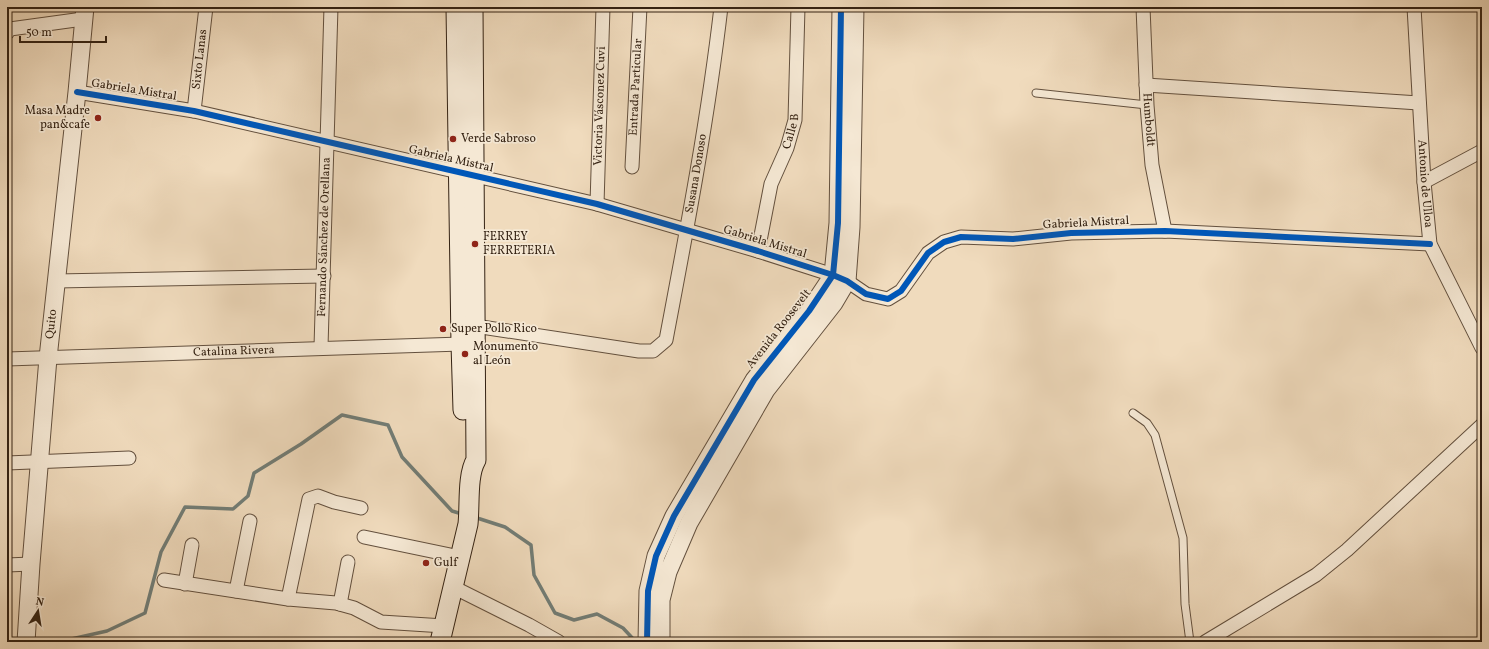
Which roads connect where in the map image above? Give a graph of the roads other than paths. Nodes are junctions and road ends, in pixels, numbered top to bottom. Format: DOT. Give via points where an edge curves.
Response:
graph roads {
  1 [pos="206,7"];
  2 [pos="331,7"];
  3 [pos="456,7"];
  4 [pos="473,7"];
  5 [pos="603,7"];
  6 [pos="640,7"];
  7 [pos="720,7"];
  8 [pos="798,7"];
  9 [pos="841,7"];
  10 [pos="855,7"];
  11 [pos="1143,7"];
  12 [pos="1414,7"];
  13 [pos="84,13"];
  14 [pos="7,33"];
  15 [pos="1146,85"];
  16 [pos="77,92"];
  17 [pos="1036,93"];
  18 [pos="1419,103"];
  19 [pos="1147,105"];
  20 [pos="194,111"];
  21 [pos="327,141"];
  22 [pos="1482,151"];
  23 [pos="632,167"];
  24 [pos="466,173"];
  25 [pos="1424,182"];
  26 [pos="597,204"];
  27 [pos="687,230"];
  28 [pos="1165,231"];
  29 [pos="1430,244"];
  30 [pos="758,250"];
  31 [pos="324,276"];
  32 [pos="840,278"];
  33 [pos="56,280"];
  34 [pos="475,326"];
  35 [pos="461,344"];
  36 [pos="322,347"];
  37 [pos="1482,348"];
  38 [pos="7,358"];
  39 [pos="48,358"];
  40 [pos="1132,413"];
  41 [pos="1482,425"];
  42 [pos="129,458"];
  43 [pos="40,461"];
  44 [pos="7,463"];
  45 [pos="471,468"];
  46 [pos="361,508"];
  47 [pos="250,521"];
  48 [pos="364,537"];
  49 [pos="192,545"];
  50 [pos="461,550"];
  51 [pos="348,562"];
  52 [pos="7,564"];
  53 [pos="30,568"];
  54 [pos="164,580"];
  55 [pos="185,584"];
  56 [pos="453,587"];
  57 [pos="236,591"];
  58 [pos="288,599"];
  59 [pos="340,604"];
  60 [pos="442,634"];
  61 [pos="646,635"];
  62 [pos="26,642"];
  63 [pos="560,642"];
  64 [pos="661,642"];
  65 [pos="1190,642"];
  66 [pos="1205,642"];
  1 -- 20 [label="street, Sixto Lanas"];
  2 -- 21 [label="street, Fernando Sánchez de Orellana"];
  3 -- 24 [label="main road"];
  4 -- 24 [label="main road"];
  5 -- 26 [label="street, Victoria Vásconez Cuvi"];
  6 -- 23 [label="street, Entrada Particular"];
  7 -- 27 [label="street, Susana Donoso" via="713,72"];
  8 -- 30 [label="street, Calle B" via="795,120 787,148 771,184"];
  9 -- 32 [label="street, Avenida Roosevelt" via="838,223"];
  10 -- 32 [label="street, Avenida Roosevelt" via="851,226"];
  11 -- 15 [label="street, Humboldt"];
  12 -- 18 [label="street, Antonio de Ulloa"];
  13 -- 14 [label="street" via="10,29"];
  13 -- 16 [label="street, Quito"];
  15 -- 18 [label="street"];
  15 -- 19 [label="street, Humboldt"];
  16 -- 20 [label="street, Gabriela Mistral"];
  16 -- 33 [label="street, Quito"];
  17 -- 19 [label="lane"];
  18 -- 25 [label="street, Antonio de Ulloa"];
  19 -- 28 [label="street, Humboldt" via="1152,165"];
  20 -- 21 [label="street, Gabriela Mistral"];
  21 -- 24 [label="street, Gabriela Mistral"];
  21 -- 31 [label="street, Fernando Sánchez de Orellana"];
  22 -- 25 [label="street"];
  24 -- 26 [label="street, Gabriela Mistral"];
  24 -- 34 [label="main road"];
  24 -- 35 [label="main road"];
  25 -- 29 [label="street, Antonio de Ulloa"];
  26 -- 27 [label="street, Gabriela Mistral"];
  27 -- 30 [label="street, Gabriela Mistral"];
  27 -- 34 [label="street, Susana Donoso" via="666,340 653,351"];
  28 -- 29 [label="street, Gabriela Mistral"];
  28 -- 32 [label="street, Gabriela Mistral" via="1071,233 1012,238 961,237 944,242 928,253 901,291 888,299 866,294"];
  29 -- 37 [label="street, Antonio de Ulloa"];
  30 -- 32 [label="street, Gabriela Mistral"];
  31 -- 33 [label="street"];
  31 -- 36 [label="street, Fernando Sánchez de Orellana"];
  32 -- 61 [label="street, Avenida Roosevelt" via="809,311 754,380 674,516 656,556 648,591"];
  32 -- 64 [label="street, Avenida Roosevelt" via="834,302 766,390 689,523 668,572 661,600"];
  33 -- 39 [label="street, Quito"];
  34 -- 45 [label="main road" via="476,460"];
  35 -- 36 [label="street, Catalina Rivera"];
  35 -- 45 [label="main road" via="466,460"];
  36 -- 39 [label="street, Catalina Rivera"];
  38 -- 39 [label="street, Catalina Rivera"];
  39 -- 43 [label="street, Quito"];
  40 -- 65 [label="lane" via="1147,423 1155,435 1181,526 1185,550 1184,604"];
  41 -- 66 [label="street" via="1347,550 1316,575"];
  42 -- 43 [label="street"];
  43 -- 44 [label="street"];
  43 -- 53 [label="street, Quito"];
  45 -- 50 [label="main road" via="470,506"];
  46 -- 58 [label="street" via="318,496 309,499"];
  47 -- 57 [label="street"];
  48 -- 50 [label="street"];
  49 -- 55 [label="street"];
  50 -- 56 [label="main road"];
  51 -- 59 [label="street"];
  52 -- 53 [label="street"];
  53 -- 62 [label="street, Quito"];
  54 -- 55 [label="street"];
  55 -- 57 [label="street"];
  56 -- 60 [label="main road"];
  56 -- 63 [label="street"];
  57 -- 58 [label="street"];
  58 -- 59 [label="street"];
  59 -- 60 [label="street" via="382,622"];
}
